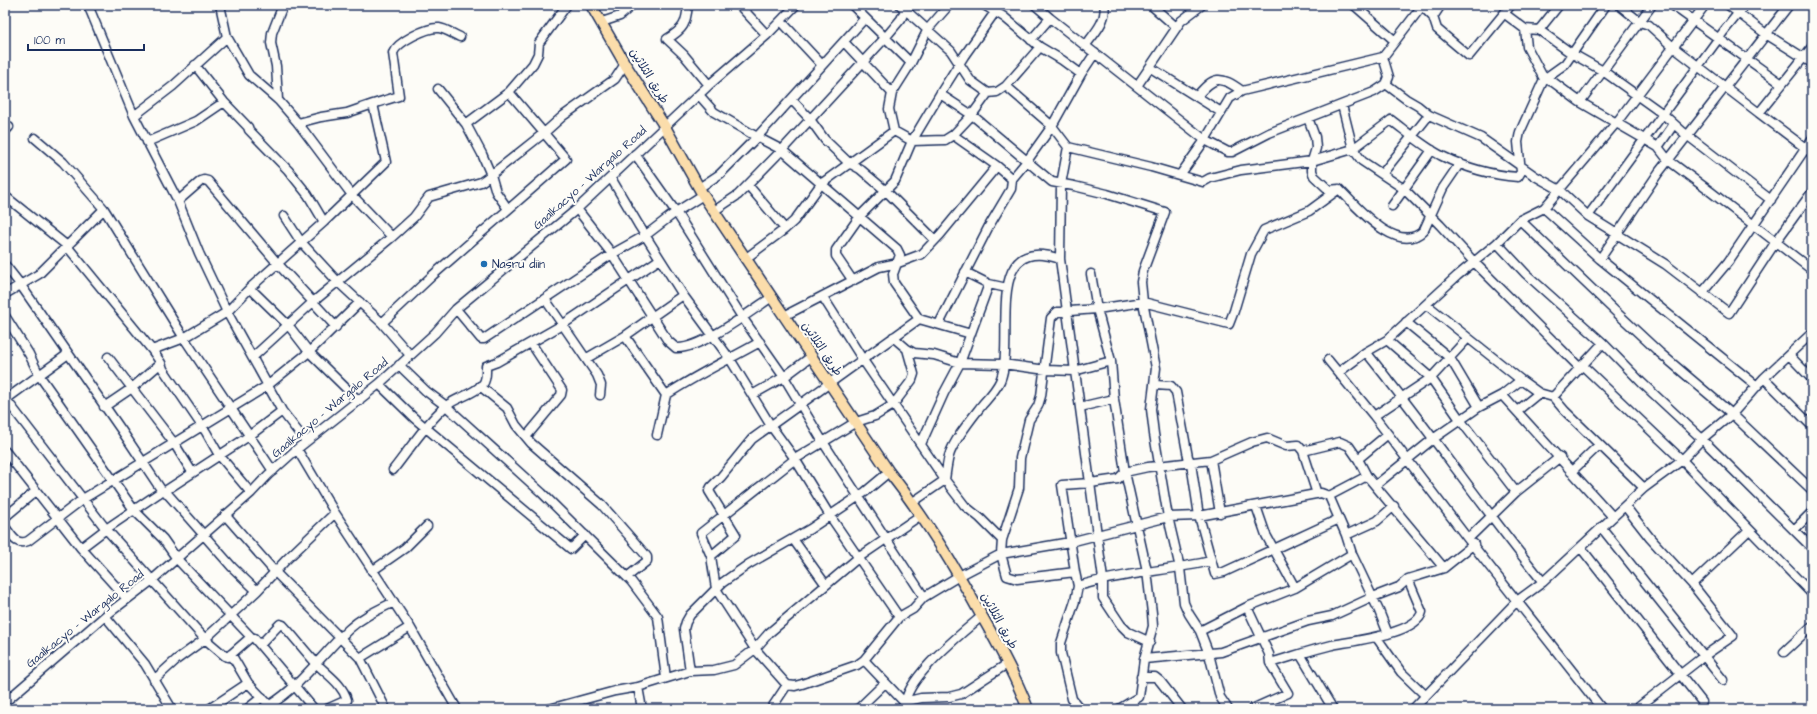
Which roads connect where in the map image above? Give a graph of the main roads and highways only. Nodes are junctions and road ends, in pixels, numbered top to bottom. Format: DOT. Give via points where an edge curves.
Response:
graph roads {
  1 [pos="591,5"];
  2 [pos="1028,709"];
  1 -- 2 [label="main road, طريق الثلاثين" via="701,192 744,259 889,472 913,502 959,576 1002,650"];
}
